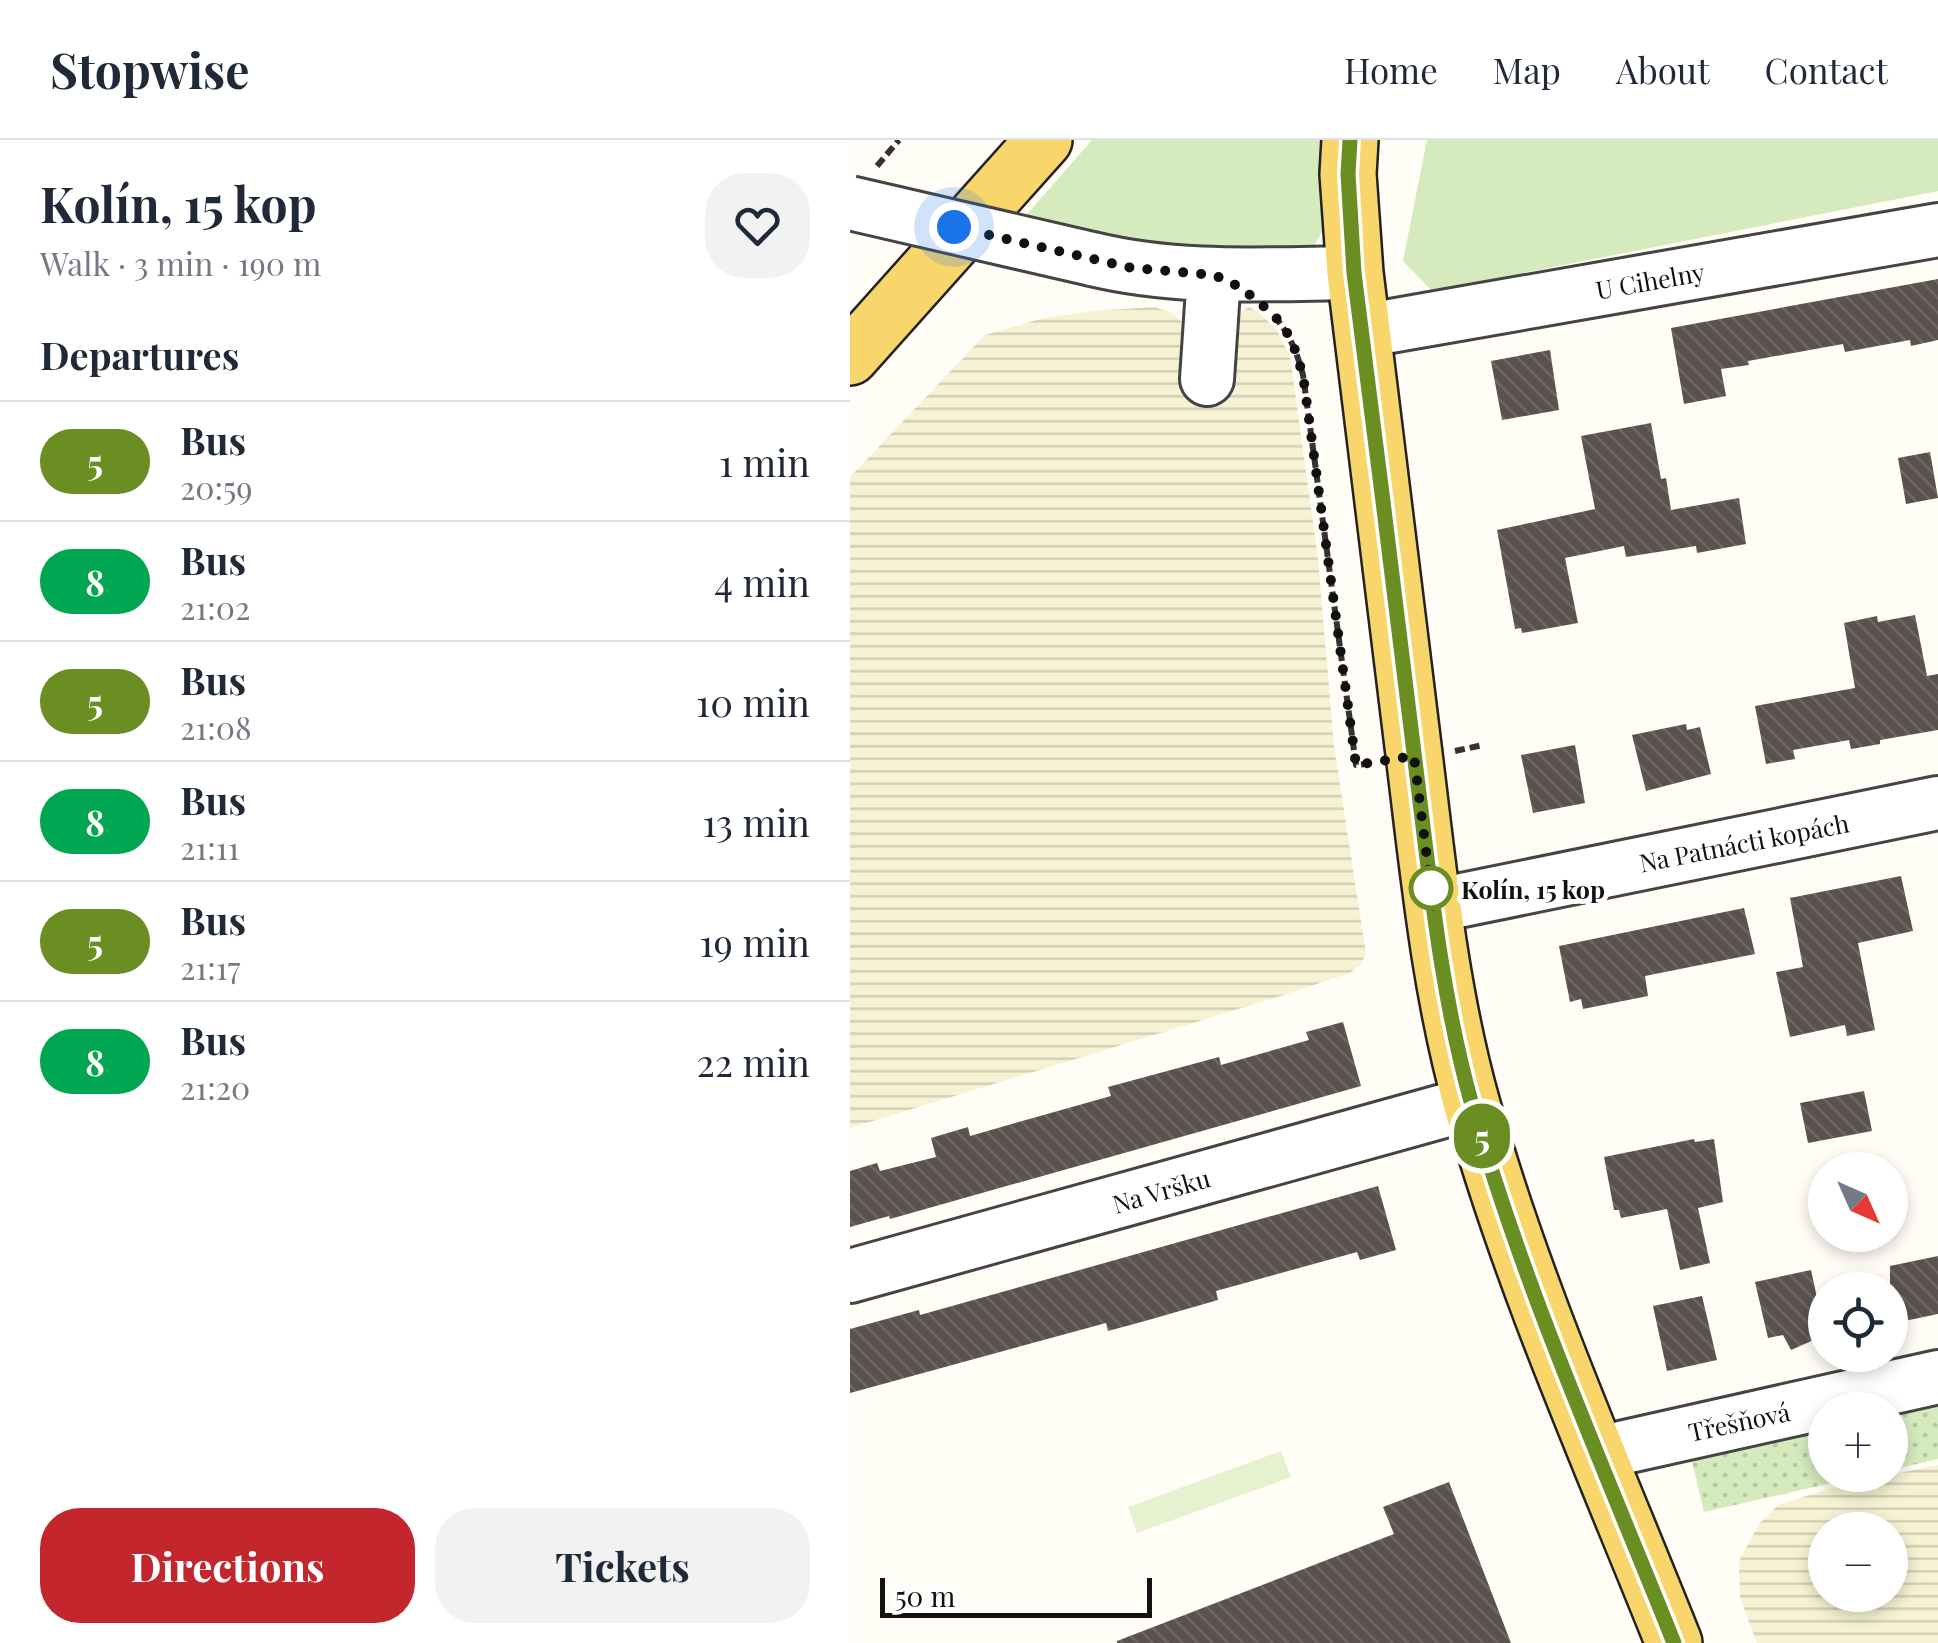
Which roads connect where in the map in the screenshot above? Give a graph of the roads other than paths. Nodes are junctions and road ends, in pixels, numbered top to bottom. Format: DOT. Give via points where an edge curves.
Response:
graph roads {
  1 [pos="1044,140"];
  2 [pos="1350,140"];
  3 [pos="850,203"];
  4 [pos="1938,230"];
  5 [pos="1354,273"];
  6 [pos="1214,275"];
  7 [pos="1362,331"];
  8 [pos="850,358"];
  9 [pos="1208,379"];
  10 [pos="1938,803"];
  11 [pos="1433,906"];
  12 [pos="1472,1103"];
  13 [pos="850,1276"];
  14 [pos="1938,1377"];
  15 [pos="1598,1453"];
  16 [pos="1674,1643"];
  1 -- 8 [label="main road"];
  2 -- 5 [label="main road"];
  3 -- 6 [label="street, bridge" via="1158,272"];
  4 -- 7 [label="street, U Cihelny"];
  5 -- 6 [label="street"];
  5 -- 7 [label="main road"];
  6 -- 9 [label="street"];
  7 -- 11 [label="main road"];
  10 -- 11 [label="street, Na Patnácti kopách"];
  11 -- 12 [label="main road"];
  12 -- 13 [label="street, Na Vršku"];
  12 -- 15 [label="main road" via="1510,1226"];
  14 -- 15 [label="street, Třešňová"];
  15 -- 16 [label="main road"];
}
